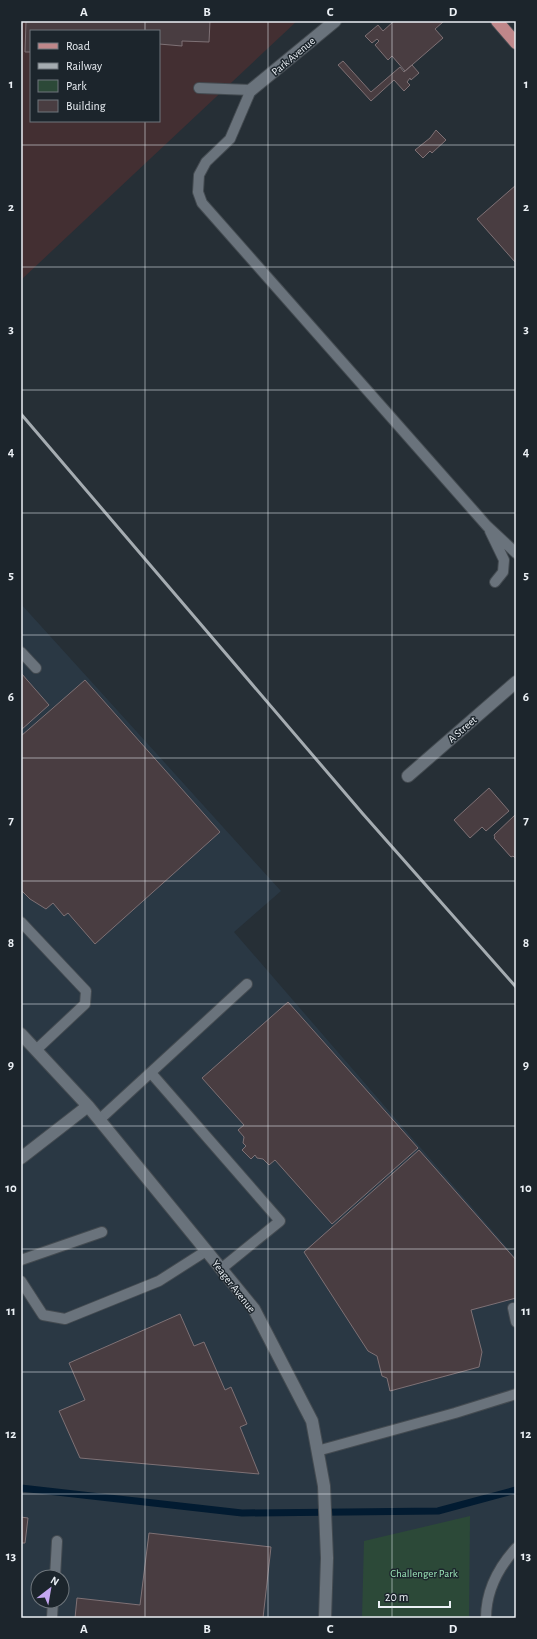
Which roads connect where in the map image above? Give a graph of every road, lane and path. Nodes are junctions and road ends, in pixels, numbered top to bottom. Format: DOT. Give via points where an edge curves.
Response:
graph roads {
  1 [pos="335,21"];
  2 [pos="497,21"];
  3 [pos="516,43"];
  4 [pos="199,88"];
  5 [pos="251,90"];
  6 [pos="487,526"];
  7 [pos="516,553"];
  8 [pos="495,582"];
  9 [pos="21,652"];
  10 [pos="36,668"];
  11 [pos="516,682"];
  12 [pos="408,776"];
  13 [pos="21,922"];
  14 [pos="247,984"];
  15 [pos="21,1034"];
  16 [pos="36,1050"];
  17 [pos="151,1073"];
  18 [pos="88,1106"];
  19 [pos="99,1120"];
  20 [pos="21,1158"];
  21 [pos="102,1232"];
  22 [pos="206,1251"];
  23 [pos="21,1260"];
  24 [pos="221,1269"];
  25 [pos="21,1281"];
  26 [pos="513,1308"];
  27 [pos="516,1322"];
  28 [pos="516,1394"];
  29 [pos="317,1451"];
  30 [pos="57,1541"];
  31 [pos="516,1548"];
  32 [pos="55,1569"];
  33 [pos="325,1618"];
  34 [pos="486,1618"];
  1 -- 5 [label="street, Park Avenue"];
  2 -- 3 [label="main road"];
  4 -- 5 [label="lane"];
  5 -- 6 [label="lane" via="230,139 206,162 199,175 198,192 202,203"];
  6 -- 7 [label="lane"];
  6 -- 8 [label="lane" via="504,560 503,572"];
  9 -- 10 [label="lane"];
  11 -- 12 [label="street, A Street"];
  13 -- 16 [label="lane" via="86,991 85,1004"];
  14 -- 17 [label="lane"];
  15 -- 16 [label="street, Yeager Avenue"];
  16 -- 18 [label="street, Yeager Avenue"];
  17 -- 19 [label="lane"];
  17 -- 24 [label="lane" via="280,1221"];
  18 -- 19 [label="street, Yeager Avenue"];
  18 -- 20 [label="street"];
  19 -- 22 [label="street, Yeager Avenue"];
  21 -- 23 [label="lane"];
  22 -- 24 [label="street, Yeager Avenue"];
  22 -- 25 [label="lane" via="159,1281 65,1319 43,1315"];
  24 -- 29 [label="street, Yeager Avenue" via="254,1309 312,1421"];
  26 -- 27 [label="lane"];
  28 -- 29 [label="lane"];
  29 -- 33 [label="street, Yeager Avenue" via="324,1486"];
  30 -- 32 [label="lane"];
  31 -- 34 [label="lane" via="503,1563 491,1587 486,1605"];
}
